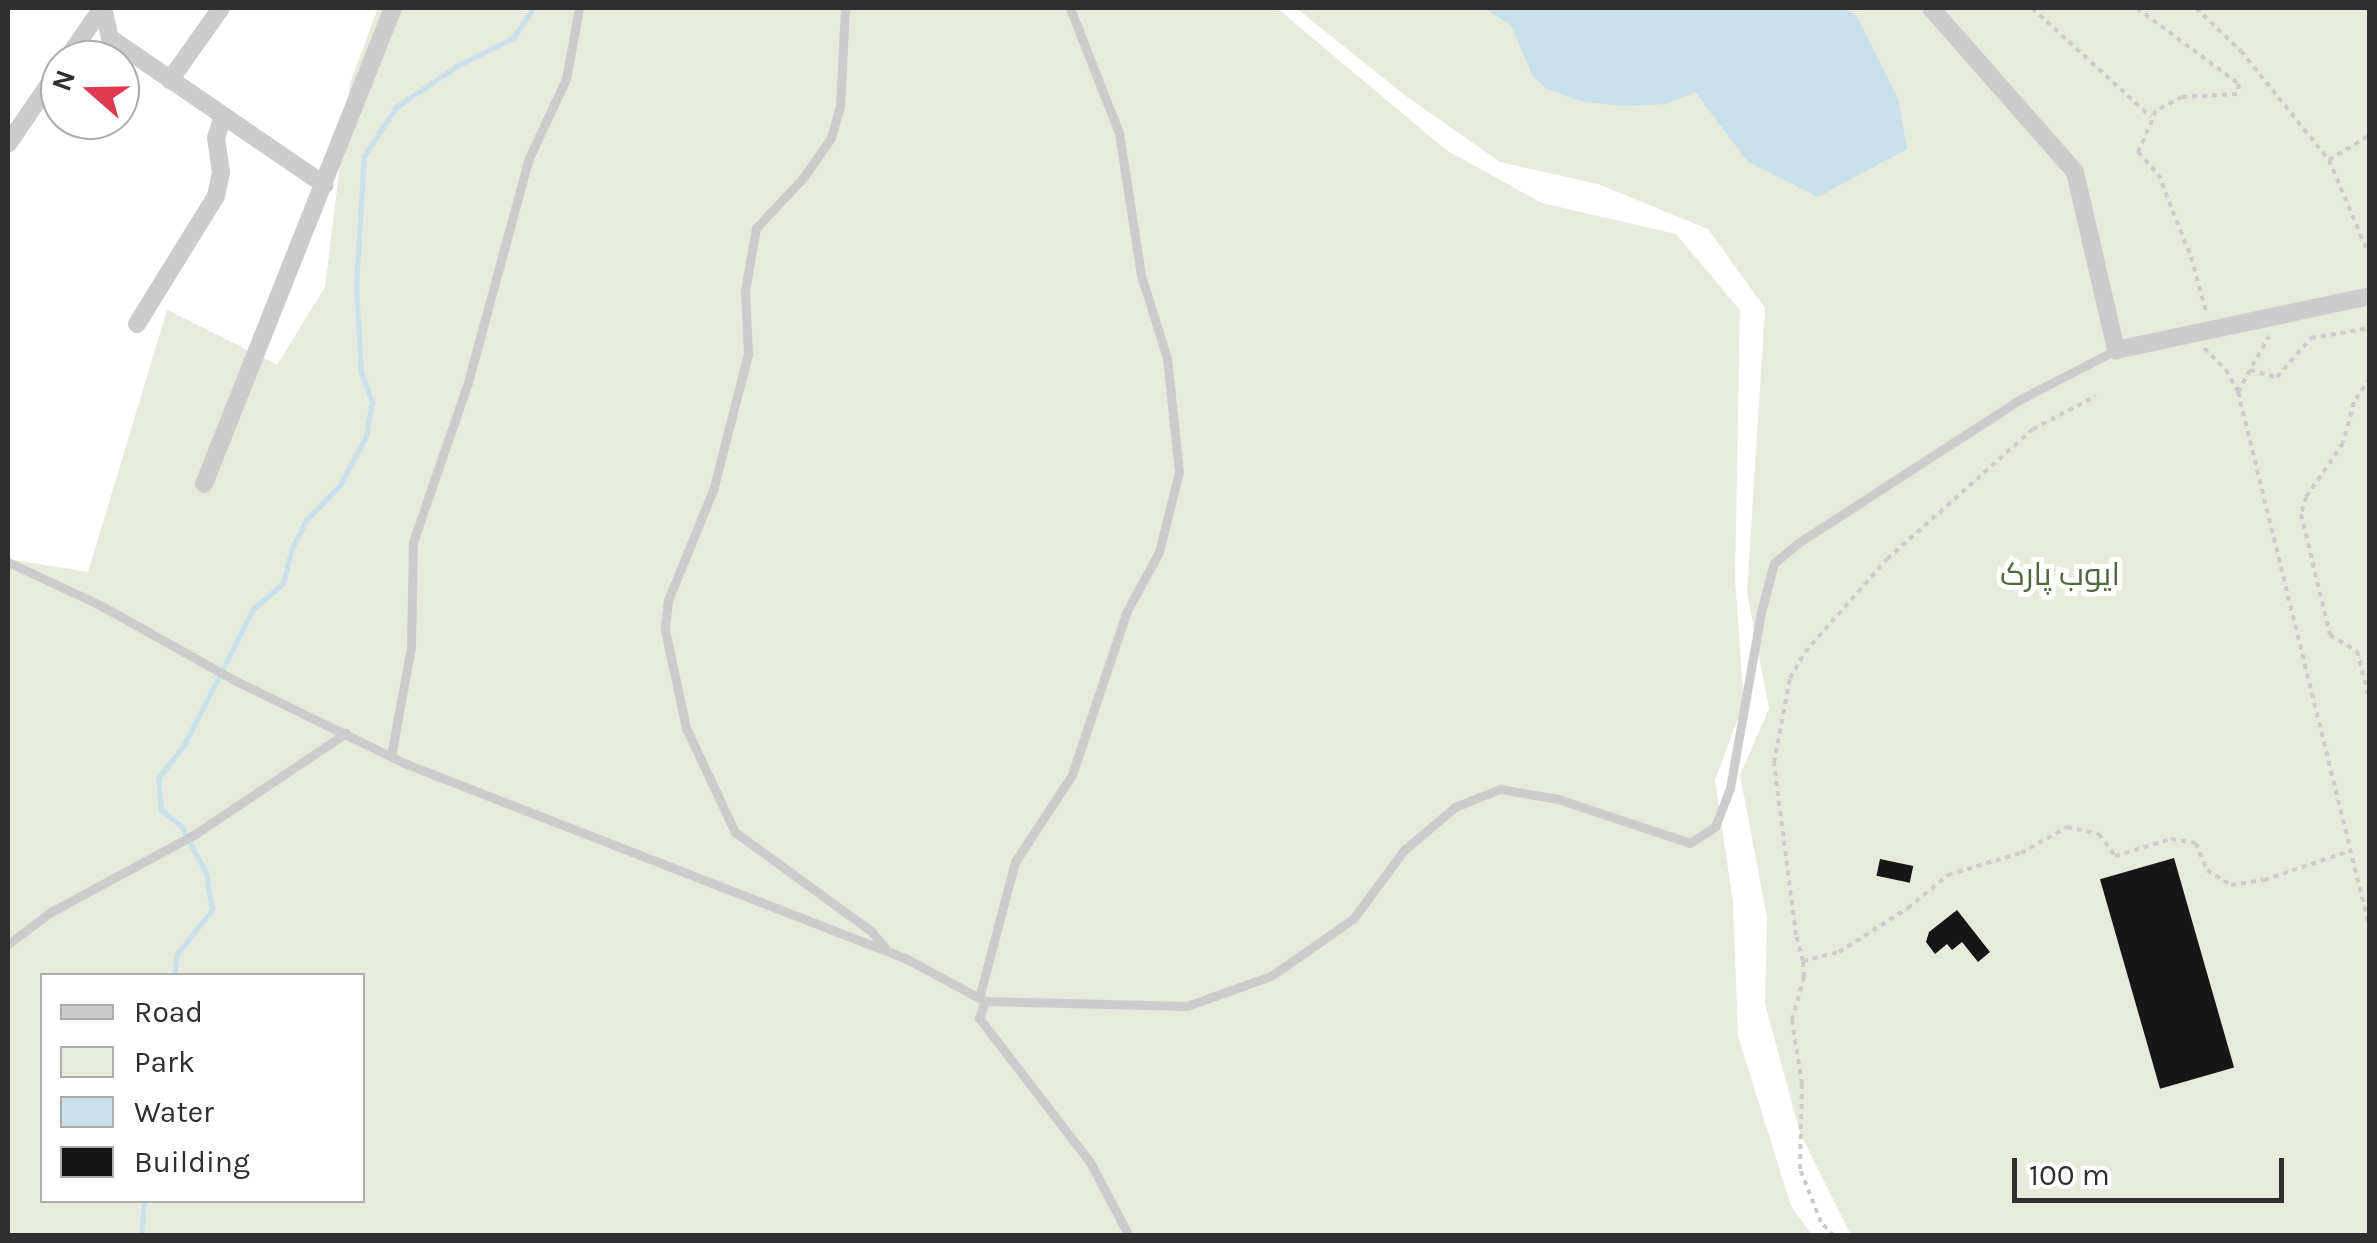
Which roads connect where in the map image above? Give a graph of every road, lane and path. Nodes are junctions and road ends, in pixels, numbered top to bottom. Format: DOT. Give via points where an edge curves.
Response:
graph roads {
  1 [pos="102,8"];
  2 [pos="221,8"];
  3 [pos="393,8"];
  4 [pos="579,8"];
  5 [pos="845,8"];
  6 [pos="1070,8"];
  7 [pos="1932,8"];
  8 [pos="2032,8"];
  9 [pos="2136,8"];
  10 [pos="2196,8"];
  11 [pos="80,40"];
  12 [pos="170,80"];
  13 [pos="40,97"];
  14 [pos="223,116"];
  15 [pos="2151,117"];
  16 [pos="2370,135"];
  17 [pos="8,144"];
  18 [pos="2329,160"];
  19 [pos="325,185"];
  20 [pos="2370,257"];
  21 [pos="2370,296"];
  22 [pos="2289,314"];
  23 [pos="137,324"];
  24 [pos="2370,328"];
  25 [pos="2211,332"];
  26 [pos="2191,337"];
  27 [pos="2116,350"];
  28 [pos="2250,370"];
  29 [pos="2370,378"];
  30 [pos="2238,392"];
  31 [pos="2096,396"];
  32 [pos="204,484"];
  33 [pos="8,562"];
  34 [pos="2370,702"];
  35 [pos="346,733"];
  36 [pos="391,756"];
  37 [pos="2349,850"];
  38 [pos="2370,930"];
  39 [pos="8,944"];
  40 [pos="888,952"];
  41 [pos="1803,961"];
  42 [pos="982,999"];
  43 [pos="1129,1236"];
  44 [pos="1834,1236"];
  1 -- 11 [label="street"];
  1 -- 12 [label="street" via="110,38"];
  2 -- 12 [label="street"];
  3 -- 19 [label="street"];
  4 -- 36 [label="lane" via="566,80 529,158 468,382 413,542 411,648"];
  5 -- 40 [label="lane" via="840,106 831,138 756,228 745,292 748,354 713,490 668,600 666,630 686,728 735,832 871,931"];
  6 -- 42 [label="lane" via="1119,133 1141,276 1167,358 1180,472 1159,552 1127,611 1072,774 1016,862"];
  7 -- 27 [label="street" via="2075,172"];
  8 -- 15 [label="path"];
  9 -- 15 [label="path" via="2240,90 2182,97"];
  10 -- 18 [label="path" via="2241,50"];
  12 -- 14 [label="street"];
  13 -- 17 [label="street"];
  14 -- 19 [label="street"];
  14 -- 23 [label="street" via="216,138 216,196"];
  15 -- 25 [label="path" via="2138,156 2150,160 2176,217"];
  16 -- 18 [label="path"];
  18 -- 20 [label="path"];
  19 -- 32 [label="street"];
  21 -- 22 [label="street"];
  22 -- 25 [label="street"];
  22 -- 28 [label="path"];
  24 -- 28 [label="path" via="2311,338 2277,376"];
  25 -- 26 [label="street"];
  26 -- 27 [label="street"];
  26 -- 30 [label="path" via="2214,356"];
  27 -- 42 [label="lane" via="2019,400 1774,564 1730,788 1715,827 1690,842 1558,799 1500,789 1455,807 1404,850 1353,919 1272,976 1187,1006"];
  28 -- 30 [label="path"];
  29 -- 34 [label="path" via="2354,402 2343,444 2301,514 2330,634 2357,651"];
  30 -- 37 [label="path"];
  31 -- 41 [label="path" via="2033,429 1887,559 1790,678 1774,764"];
  33 -- 35 [label="lane"];
  35 -- 36 [label="lane"];
  35 -- 39 [label="lane" via="195,834 51,912"];
  36 -- 40 [label="lane"];
  37 -- 38 [label="path"];
  37 -- 41 [label="path" via="2231,885 2208,870 2196,842 2170,839 2114,856 2099,834 2066,827 2021,854 1948,875 1839,952"];
  40 -- 42 [label="lane"];
  41 -- 44 [label="path" via="1792,1020 1802,1084 1800,1169 1821,1222"];
  42 -- 43 [label="lane" via="980,1018 1090,1162"];
}
